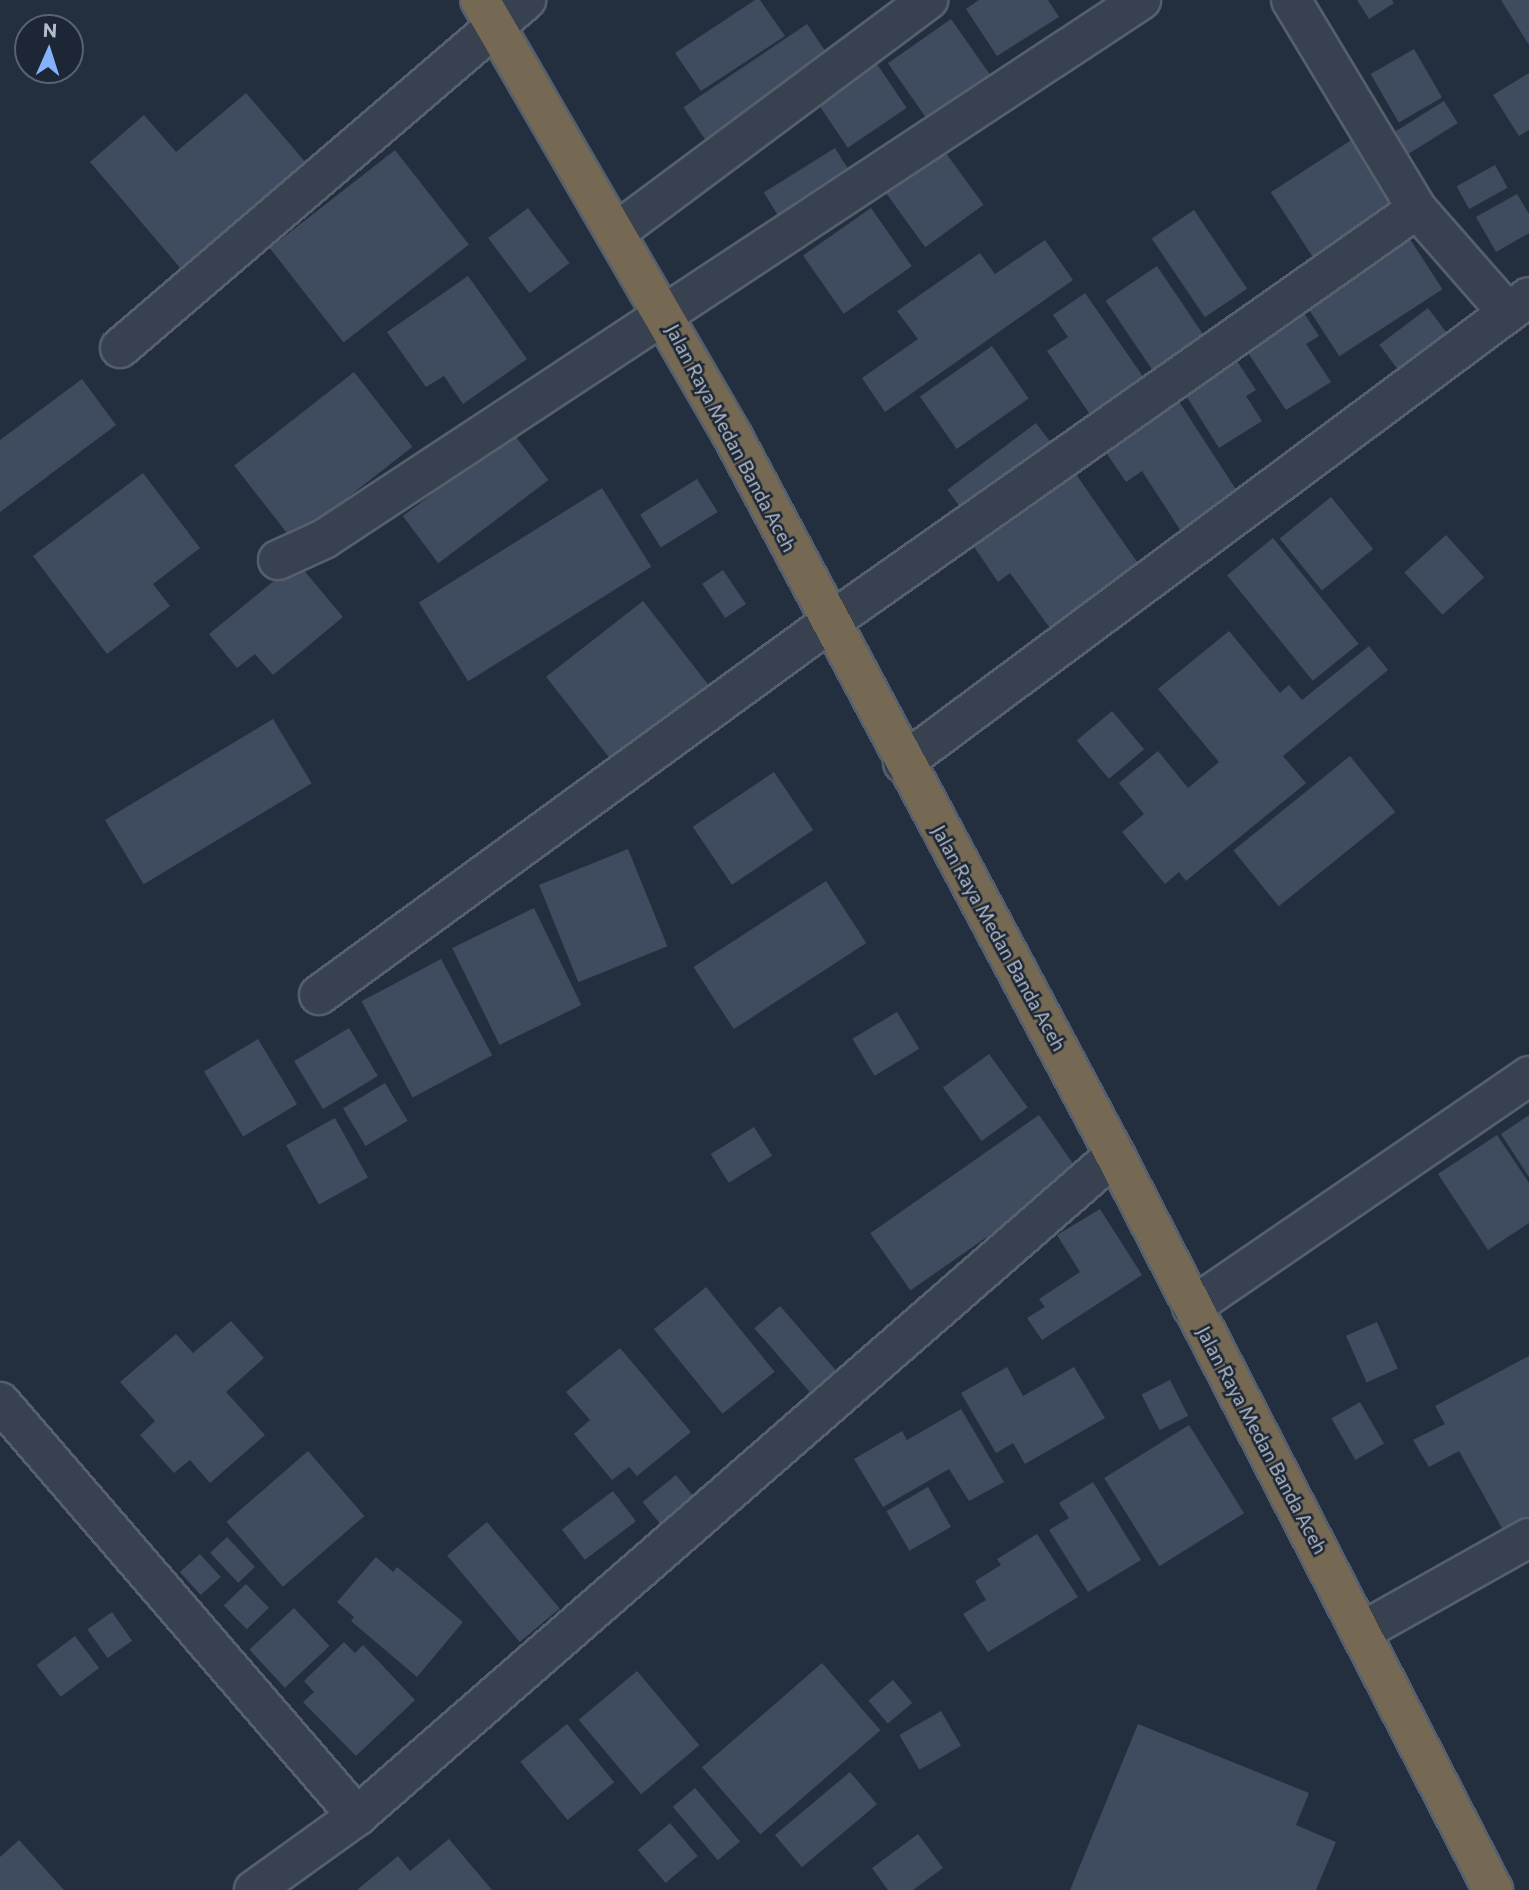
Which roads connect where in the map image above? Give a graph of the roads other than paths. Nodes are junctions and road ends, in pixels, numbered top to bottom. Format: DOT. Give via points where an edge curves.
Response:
graph roads {
  1 [pos="526,0"];
  2 [pos="928,0"];
  3 [pos="1141,0"];
  4 [pos="1291,0"];
  5 [pos="488,12"];
  6 [pos="1417,209"];
  7 [pos="618,231"];
  8 [pos="1518,305"];
  9 [pos="664,313"];
  10 [pos="120,348"];
  11 [pos="278,560"];
  12 [pos="829,623"];
  13 [pos="903,763"];
  14 [pos="319,995"];
  15 [pos="1529,1076"];
  16 [pos="1115,1155"];
  17 [pos="1192,1307"];
  18 [pos="0,1402"];
  19 [pos="1529,1538"];
  20 [pos="1363,1631"];
  21 [pos="357,1816"];
  22 [pos="254,1890"];
  23 [pos="1493,1890"];
  1 -- 5 [label="street"];
  2 -- 7 [label="street"];
  3 -- 9 [label="street"];
  4 -- 6 [label="street"];
  5 -- 7 [label="highway, Jalan Raya Medan Banda Aceh"];
  5 -- 10 [label="street"];
  6 -- 8 [label="street"];
  6 -- 12 [label="street"];
  7 -- 9 [label="highway, Jalan Raya Medan Banda Aceh"];
  8 -- 13 [label="street"];
  9 -- 11 [label="street" via="324,539"];
  9 -- 12 [label="highway, Jalan Raya Medan Banda Aceh"];
  12 -- 13 [label="highway, Jalan Raya Medan Banda Aceh"];
  12 -- 14 [label="street"];
  13 -- 16 [label="highway, Jalan Raya Medan Banda Aceh"];
  15 -- 17 [label="street"];
  16 -- 17 [label="highway, Jalan Raya Medan Banda Aceh"];
  16 -- 21 [label="street"];
  17 -- 20 [label="highway, Jalan Raya Medan Banda Aceh"];
  18 -- 21 [label="street"];
  19 -- 20 [label="street"];
  20 -- 23 [label="highway, Jalan Raya Medan Banda Aceh"];
  21 -- 22 [label="street"];
}
